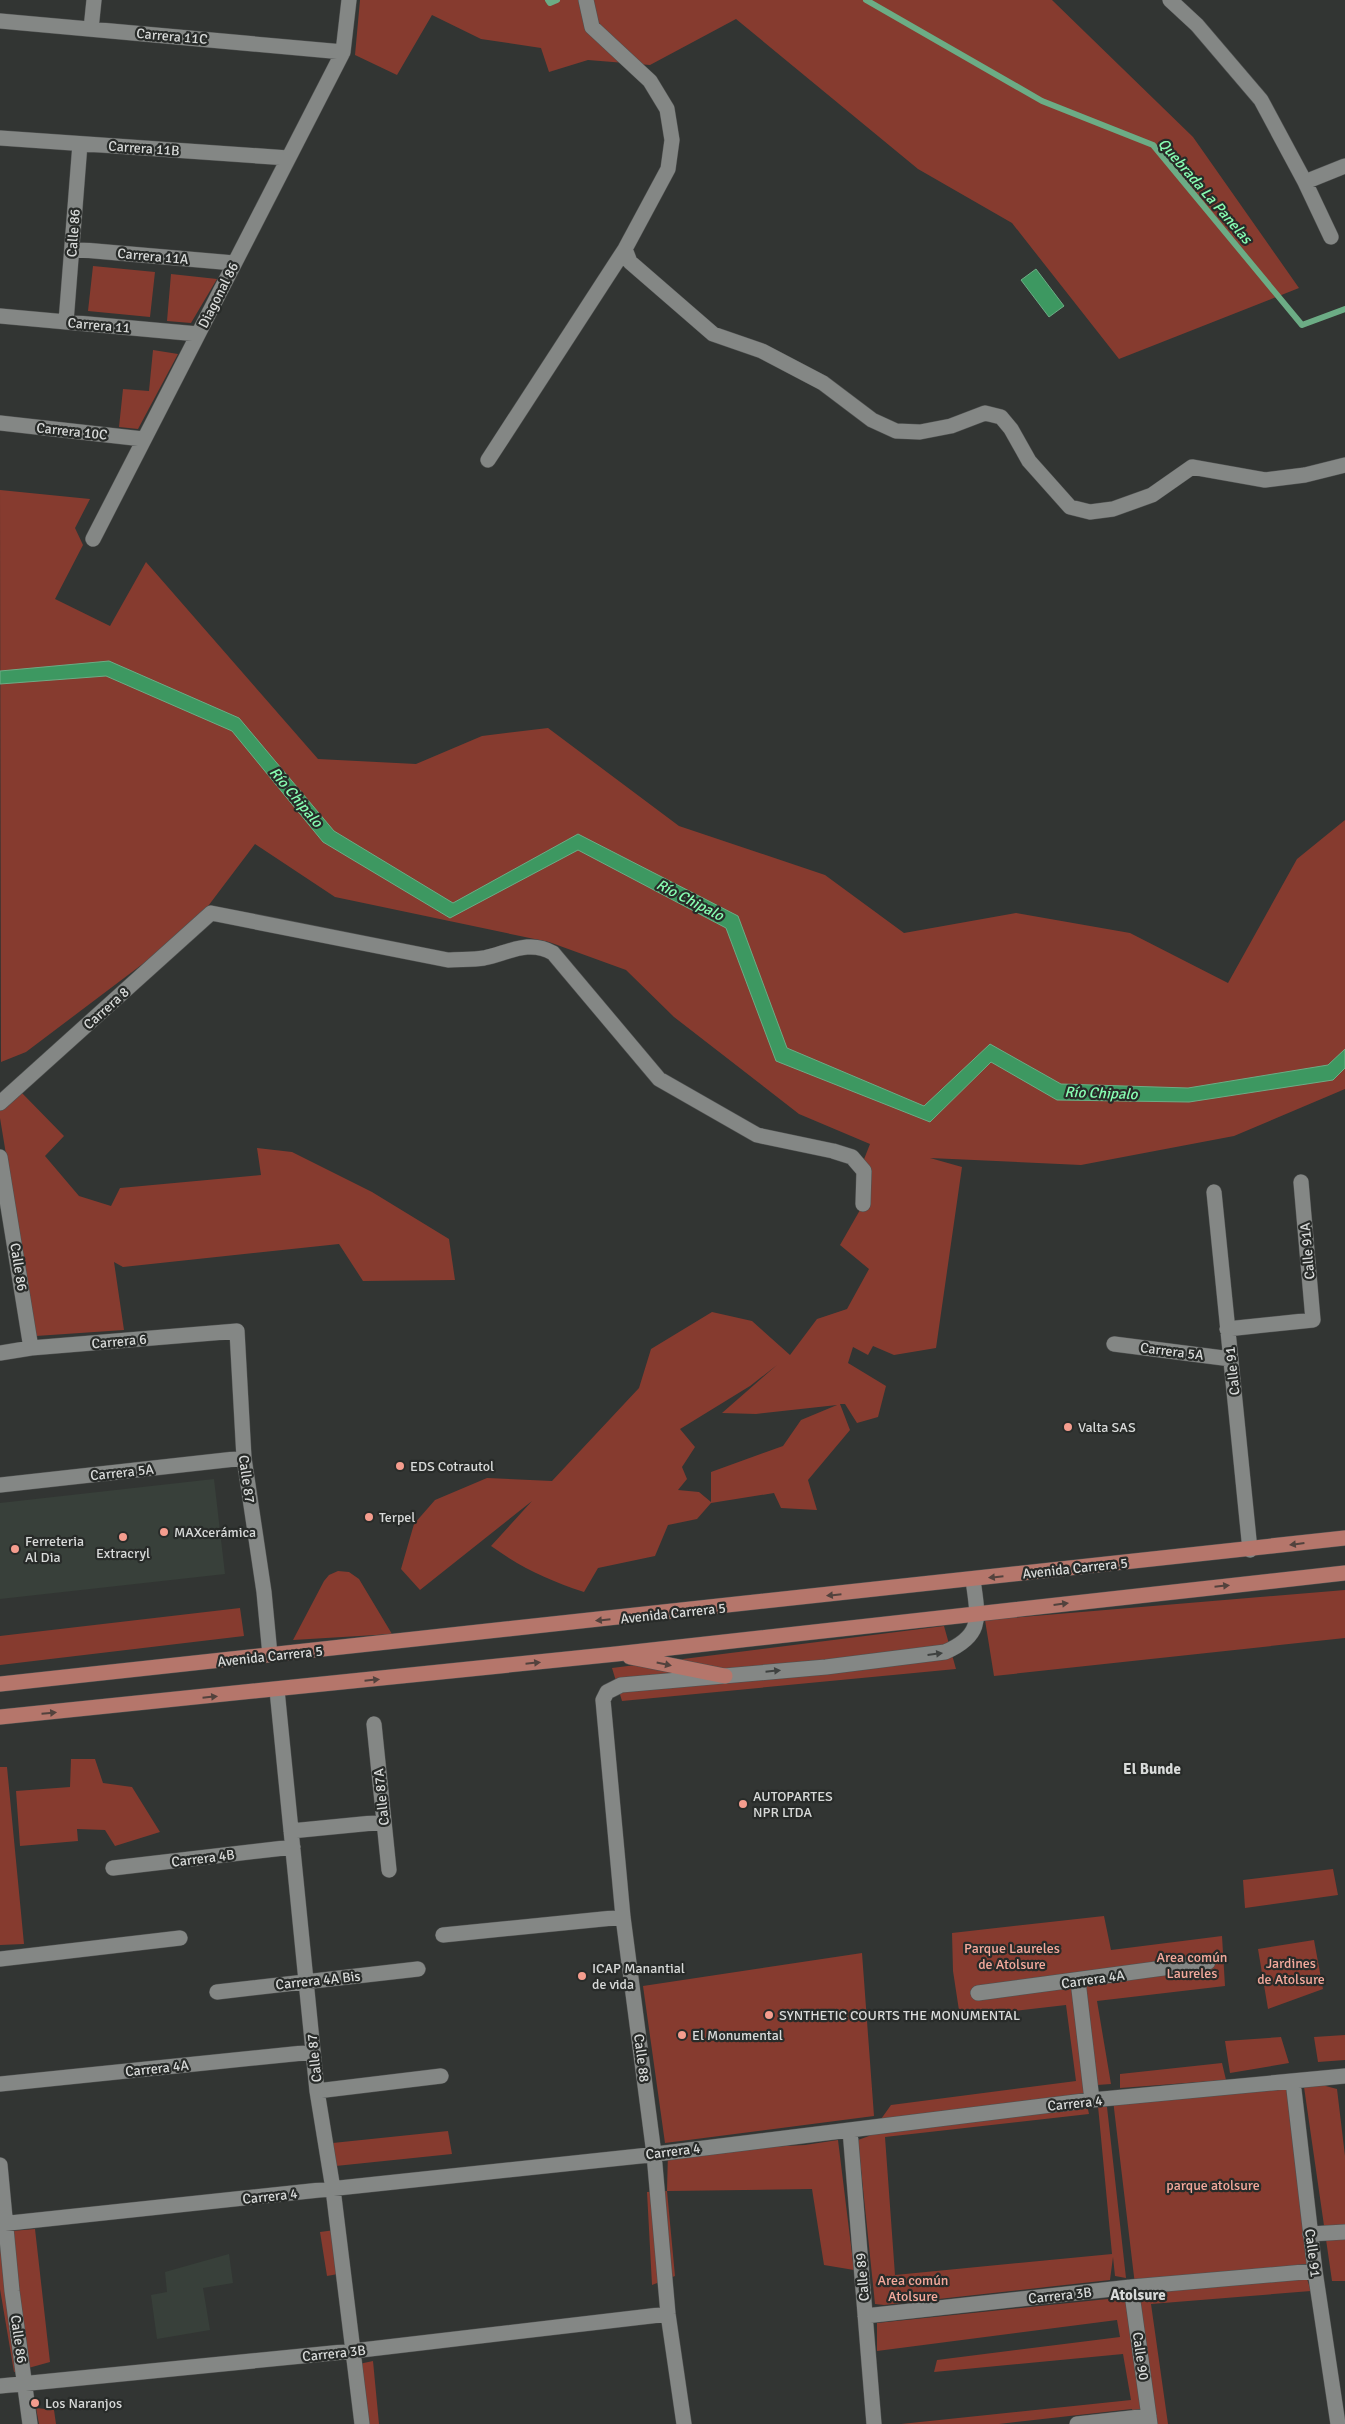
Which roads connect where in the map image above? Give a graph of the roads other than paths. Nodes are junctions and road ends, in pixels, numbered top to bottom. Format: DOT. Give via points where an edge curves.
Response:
graph roads {
  1 [pos="94,0"];
  2 [pos="349,0"];
  3 [pos="586,0"];
  4 [pos="1170,0"];
  5 [pos="0,21"];
  6 [pos="91,29"];
  7 [pos="343,52"];
  8 [pos="0,138"];
  9 [pos="80,144"];
  10 [pos="288,158"];
  11 [pos="1345,166"];
  12 [pos="1305,182"];
  13 [pos="1331,237"];
  14 [pos="72,249"];
  15 [pos="625,250"];
  16 [pos="234,263"];
  17 [pos="0,316"];
  18 [pos="66,322"];
  19 [pos="198,334"];
  20 [pos="0,423"];
  21 [pos="143,439"];
  22 [pos="488,460"];
  23 [pos="1345,465"];
  24 [pos="93,539"];
  25 [pos="0,1103"];
  26 [pos="0,1157"];
  27 [pos="1301,1182"];
  28 [pos="1214,1192"];
  29 [pos="863,1204"];
  30 [pos="6,1228"];
  31 [pos="1227,1329"];
  32 [pos="238,1331"];
  33 [pos="1114,1344"];
  34 [pos="31,1348"];
  35 [pos="0,1354"];
  36 [pos="1231,1358"];
  37 [pos="244,1458"];
  38 [pos="0,1485"];
  39 [pos="1345,1538"];
  40 [pos="1250,1550"];
  41 [pos="1345,1573"];
  42 [pos="973,1580"];
  43 [pos="978,1613"];
  44 [pos="616,1654"];
  45 [pos="270,1655"];
  46 [pos="725,1676"];
  47 [pos="0,1684"];
  48 [pos="277,1690"];
  49 [pos="0,1717"];
  50 [pos="374,1724"];
  51 [pos="383,1822"];
  52 [pos="291,1831"];
  53 [pos="293,1847"];
  54 [pos="113,1868"];
  55 [pos="389,1870"];
  56 [pos="623,1917"];
  57 [pos="443,1935"];
  58 [pos="180,1938"];
  59 [pos="0,1959"];
  60 [pos="1208,1962"];
  61 [pos="418,1969"];
  62 [pos="306,1981"];
  63 [pos="1078,1981"];
  64 [pos="217,1992"];
  65 [pos="978,1993"];
  66 [pos="313,2052"];
  67 [pos="441,2076"];
  68 [pos="1345,2076"];
  69 [pos="1293,2081"];
  70 [pos="0,2084"];
  71 [pos="317,2091"];
  72 [pos="1092,2100"];
  73 [pos="850,2130"];
  74 [pos="654,2154"];
  75 [pos="0,2165"];
  76 [pos="333,2189"];
  77 [pos="2,2224"];
  78 [pos="1345,2232"];
  79 [pos="1310,2234"];
  80 [pos="1315,2271"];
  81 [pos="1131,2287"];
  82 [pos="668,2314"];
  83 [pos="865,2316"];
  84 [pos="353,2351"];
  85 [pos="25,2383"];
  86 [pos="0,2386"];
  87 [pos="1339,2392"];
  88 [pos="1149,2420"];
  89 [pos="30,2424"];
  90 [pos="362,2424"];
  91 [pos="684,2424"];
  92 [pos="874,2424"];
  93 [pos="1077,2424"];
  94 [pos="1338,2424"];
  1 -- 6 [label="street"];
  2 -- 7 [label="street"];
  3 -- 15 [label="street" via="592,27 650,82 667,108 672,140 668,169"];
  4 -- 12 [label="street" via="1197,25 1260,100"];
  5 -- 6 [label="street, Carrera 11C"];
  6 -- 7 [label="street, Carrera 11C"];
  7 -- 10 [label="street, Diagonal 86"];
  8 -- 9 [label="street, Carrera 11B"];
  9 -- 10 [label="street, Carrera 11B"];
  9 -- 14 [label="street, Calle 86"];
  10 -- 16 [label="street, Diagonal 86"];
  11 -- 12 [label="street"];
  12 -- 13 [label="street"];
  14 -- 16 [label="street, Carrera 11A"];
  14 -- 18 [label="street, Calle 86"];
  15 -- 22 [label="street"];
  15 -- 23 [label="street" via="630,262 712,334 762,352 824,383 872,420 896,431 920,432 951,426 985,413 1001,417 1029,461 1070,507 1090,512 1112,510 1152,495 1192,467 1264,480 1305,475"];
  16 -- 19 [label="street, Diagonal 86"];
  17 -- 18 [label="street, Carrera 11"];
  18 -- 19 [label="street, Carrera 11"];
  19 -- 21 [label="street, Diagonal 86"];
  20 -- 21 [label="street, Carrera 10C"];
  21 -- 24 [label="street, Diagonal 86"];
  25 -- 29 [label="street, Carrera 8" via="212,913 448,960 482,958 542,946 553,953 659,1079 757,1135 852,1157 864,1172"];
  26 -- 30 [label="street, Calle 86"];
  27 -- 31 [label="street, Calle 91A" via="1313,1320"];
  28 -- 31 [label="street, Calle 91"];
  30 -- 34 [label="street, Calle 86"];
  31 -- 36 [label="street, Calle 91"];
  32 -- 34 [label="street, Carrera 6"];
  32 -- 37 [label="street, Calle 87"];
  33 -- 36 [label="street, Carrera 5A"];
  34 -- 35 [label="street, Carrera 6"];
  36 -- 40 [label="street, Calle 91"];
  37 -- 38 [label="street, Carrera 5A"];
  37 -- 45 [label="street, Calle 87"];
  39 -- 40 [label="main road, Avenida Carrera 5, one-way"];
  40 -- 42 [label="main road, Avenida Carrera 5, one-way"];
  43 -- 41 [label="main road, one-way"];
  42 -- 43 [label="street"];
  42 -- 45 [label="main road, Avenida Carrera 5, one-way"];
  43 -- 44 [label="main road"];
  46 -- 43 [label="street, one-way" via="945,1652 961,1645 976,1630"];
  44 -- 46 [label="main road, one-way"];
  48 -- 44 [label="main road, one-way"];
  45 -- 47 [label="main road, Avenida Carrera 5"];
  46 -- 56 [label="street, Calle 88" via="621,1685 607,1692 603,1700"];
  49 -- 48 [label="main road, one-way"];
  48 -- 52 [label="street, Calle 87"];
  50 -- 51 [label="street, Calle 87A"];
  51 -- 52 [label="street"];
  51 -- 55 [label="street, Calle 87A"];
  52 -- 53 [label="street, Calle 87"];
  53 -- 54 [label="street, Carrera 4B"];
  53 -- 62 [label="street, Calle 87"];
  56 -- 57 [label="street"];
  56 -- 74 [label="street, Calle 88"];
  58 -- 59 [label="street"];
  60 -- 63 [label="street, Carrera 4A"];
  61 -- 62 [label="street, Carrera 4A Bis"];
  62 -- 64 [label="street, Carrera 4A Bis"];
  62 -- 66 [label="street, Calle 87"];
  63 -- 65 [label="street, Carrera 4A"];
  63 -- 72 [label="street"];
  66 -- 70 [label="street, Carrera 4A"];
  66 -- 71 [label="street, Calle 87"];
  67 -- 71 [label="street"];
  68 -- 69 [label="street, Carrera 4"];
  69 -- 72 [label="street, Carrera 4"];
  69 -- 79 [label="street, Calle 91"];
  71 -- 76 [label="street, Calle 87"];
  72 -- 73 [label="street, Carrera 4"];
  73 -- 74 [label="street, Carrera 4"];
  73 -- 83 [label="street, Calle 89"];
  74 -- 76 [label="street, Carrera 4"];
  74 -- 82 [label="street, Calle 88"];
  75 -- 77 [label="street, Calle 86"];
  76 -- 77 [label="street, Carrera 4"];
  76 -- 84 [label="street, Calle 87"];
  77 -- 85 [label="street, Calle 86"];
  78 -- 79 [label="street"];
  79 -- 80 [label="street, Calle 91"];
  80 -- 81 [label="street, Carrera 3B"];
  80 -- 87 [label="street, Calle 91"];
  81 -- 83 [label="street, Carrera 3B"];
  81 -- 88 [label="street, Calle 90"];
  82 -- 84 [label="street, Carrera 3B"];
  82 -- 91 [label="street, Calle 88"];
  83 -- 92 [label="street, Calle 89"];
  84 -- 85 [label="street, Carrera 3B"];
  84 -- 90 [label="street, Calle 87"];
  85 -- 86 [label="street, Carrera 3B"];
  85 -- 89 [label="street, Calle 86"];
  87 -- 94 [label="street, Calle 91"];
  88 -- 93 [label="street"];
}
